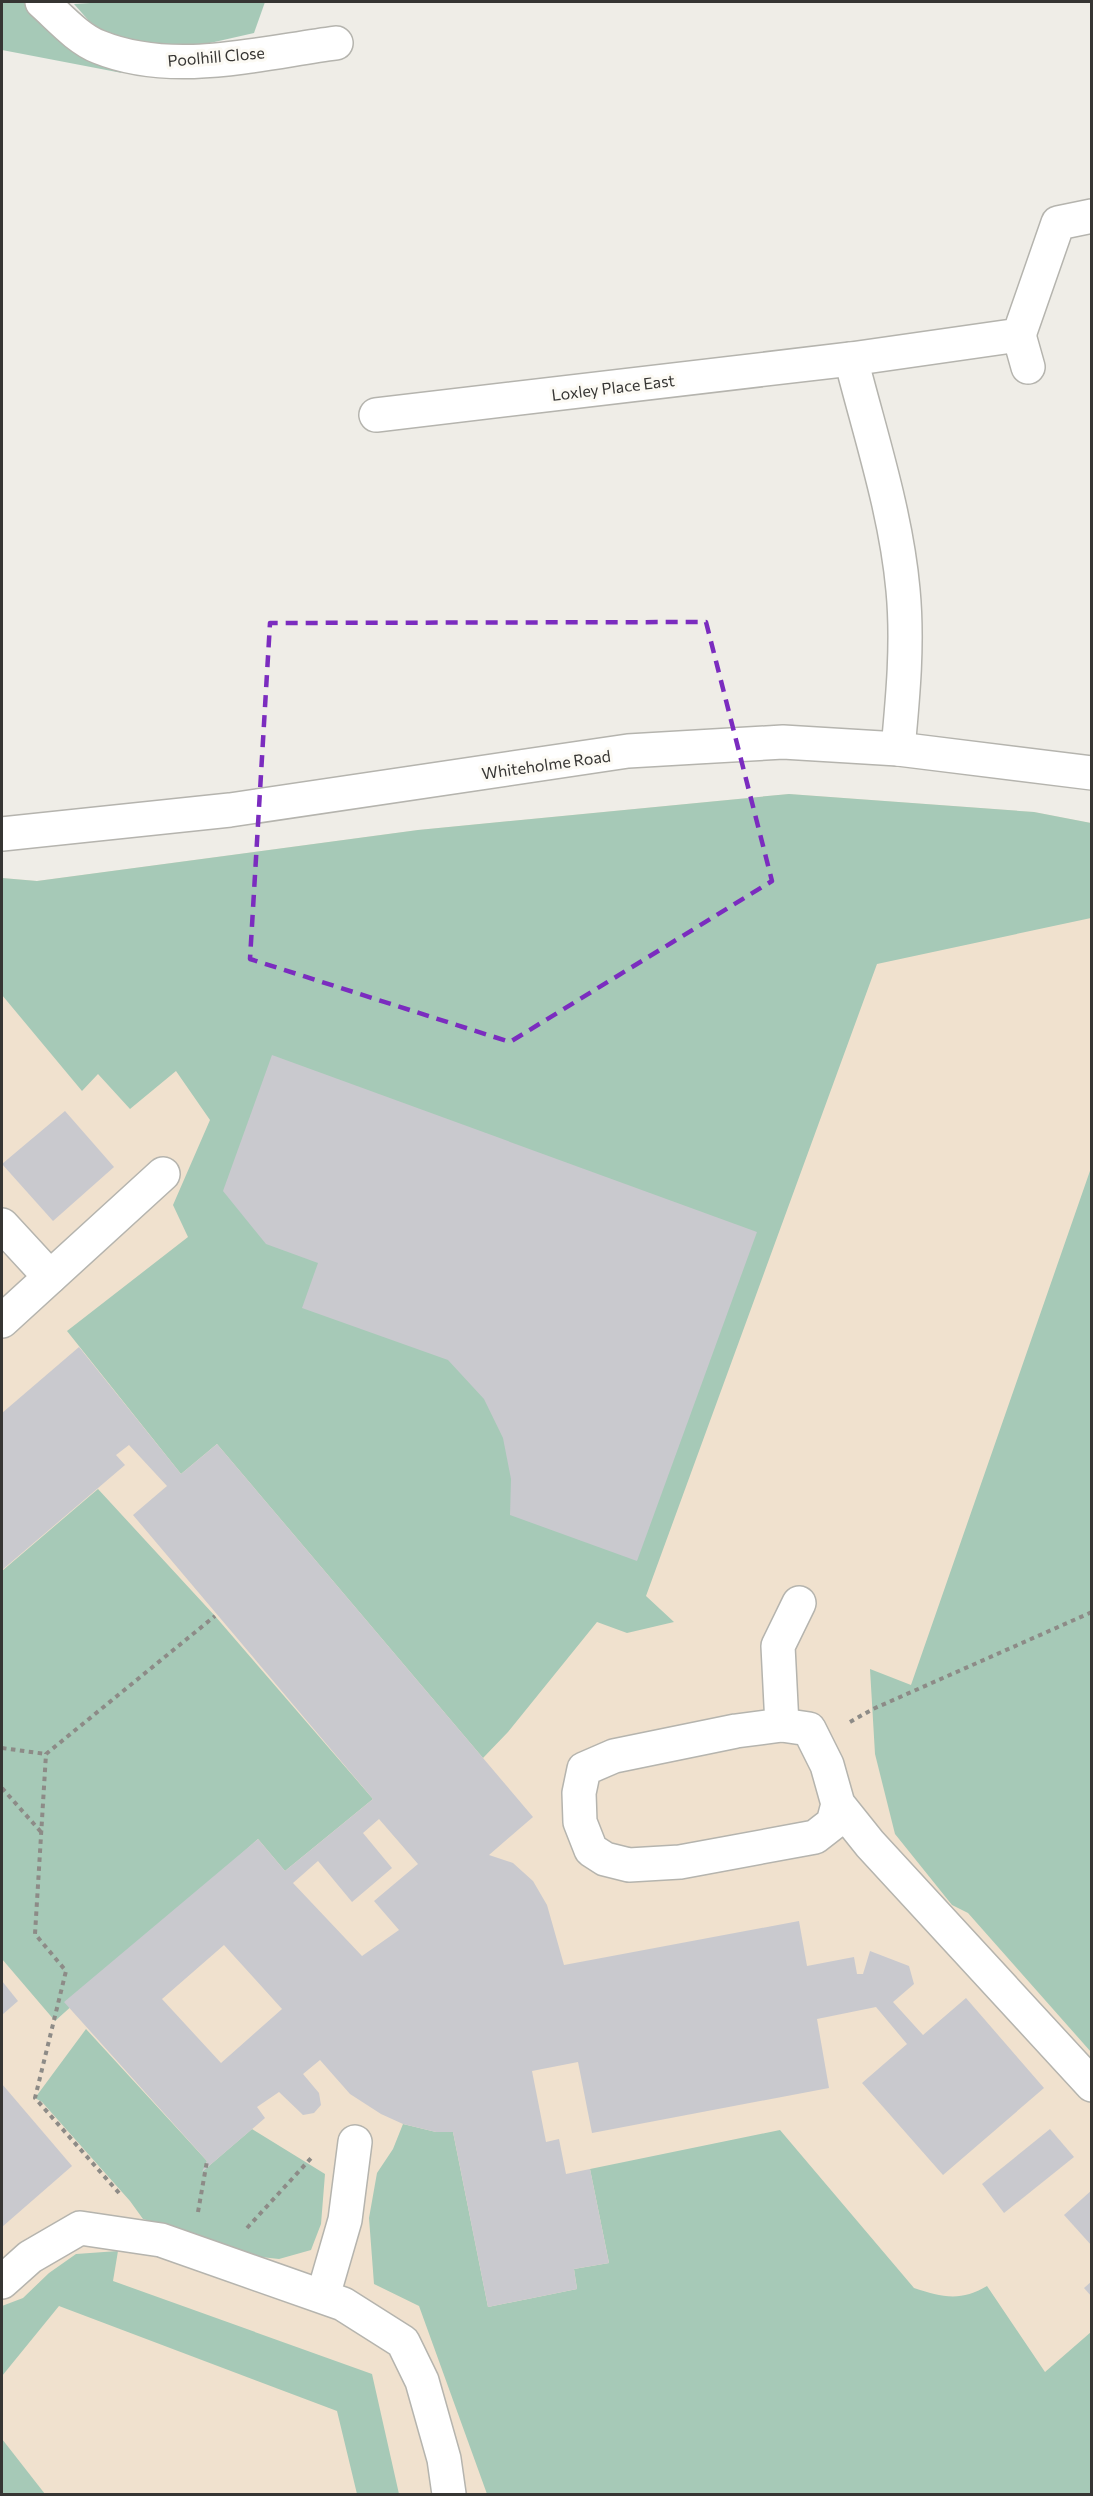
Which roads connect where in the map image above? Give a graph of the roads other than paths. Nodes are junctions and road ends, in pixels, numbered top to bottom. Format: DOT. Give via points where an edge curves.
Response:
graph roads {
  1 [pos="42,2"];
  2 [pos="336,43"];
  3 [pos="1092,216"];
  4 [pos="1019,335"];
  5 [pos="850,359"];
  6 [pos="1028,367"];
  7 [pos="376,414"];
  8 [pos="898,749"];
  9 [pos="1092,773"];
  10 [pos="2,834"];
  11 [pos="164,1174"];
  12 [pos="2,1225"];
  13 [pos="50,1277"];
  14 [pos="2,1321"];
  15 [pos="799,1603"];
  16 [pos="782,1725"];
  17 [pos="838,1804"];
  18 [pos="1092,2085"];
  19 [pos="355,2142"];
  20 [pos="2,2282"];
  21 [pos="322,2296"];
  22 [pos="449,2494"];
  1 -- 2 [label="street, Poolhill Close" via="97,47 134,58 170,63"];
  3 -- 4 [label="street" via="1058,223"];
  4 -- 5 [label="street, Loxley Place East"];
  4 -- 6 [label="street"];
  5 -- 7 [label="street, Loxley Place East"];
  5 -- 8 [label="street" via="894,533 903,590 905,674"];
  8 -- 9 [label="street, Whiteholme Road"];
  8 -- 10 [label="street, Whiteholme Road" via="783,741 628,751 230,810"];
  11 -- 13 [label="street"];
  12 -- 13 [label="street"];
  13 -- 14 [label="street"];
  15 -- 16 [label="street" via="778,1646"];
  16 -- 17 [label="street" via="809,1729 827,1765"];
  16 -- 17 [label="street" via="614,1755 584,1769 579,1793 580,1822 591,1850 605,1859 629,1865 680,1862 782,1845 815,1837 833,1823"];
  17 -- 18 [label="street" via="870,1844"];
  19 -- 21 [label="street" via="345,2220"];
  20 -- 21 [label="street" via="30,2257 80,2228 160,2240"];
  21 -- 22 [label="street" via="343,2304 403,2342 422,2381 444,2459"];
}
